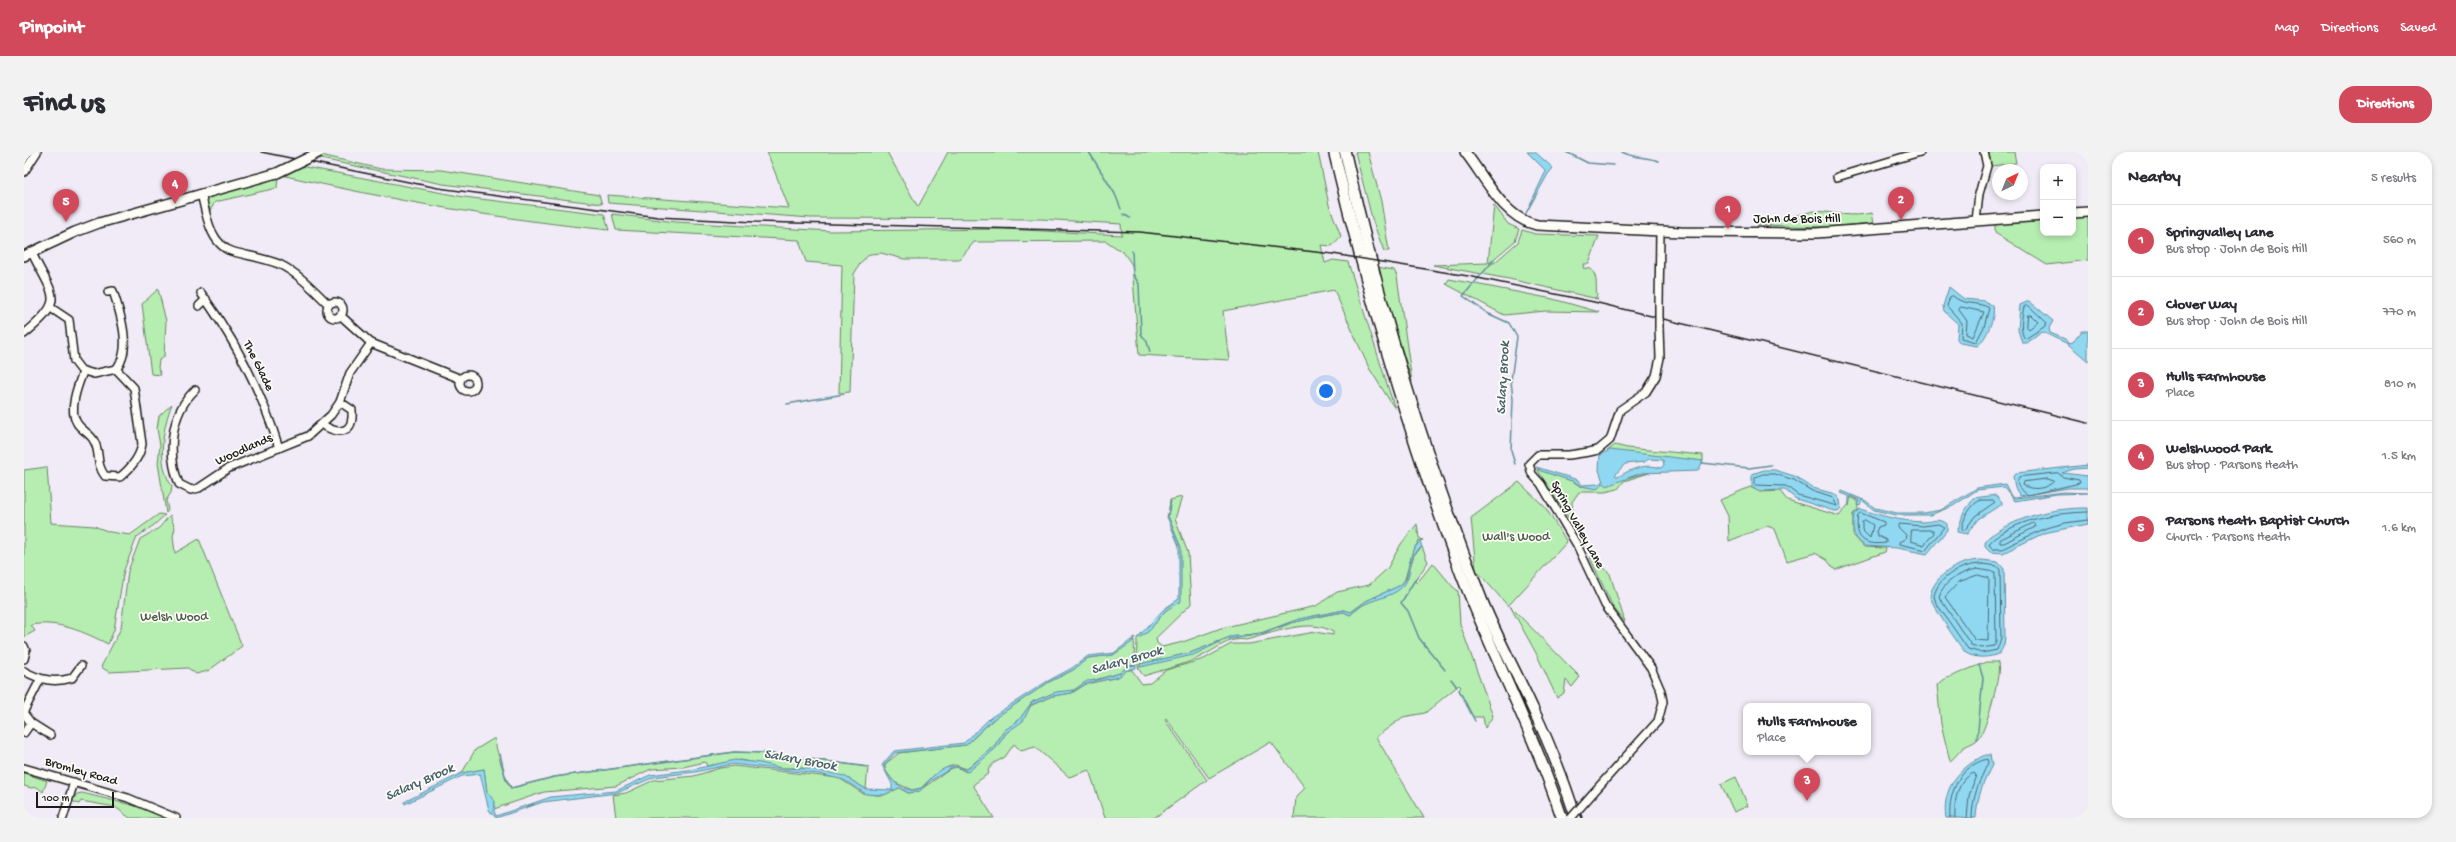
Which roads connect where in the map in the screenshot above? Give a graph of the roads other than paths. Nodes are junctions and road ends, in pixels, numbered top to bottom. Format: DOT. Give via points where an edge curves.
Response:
graph roads {
  1 [pos="36,152"];
  2 [pos="320,152"];
  3 [pos="1334,152"];
  4 [pos="1345,152"];
  5 [pos="1465,152"];
  6 [pos="1920,152"];
  7 [pos="1984,152"];
  8 [pos="24,172"];
  9 [pos="1837,177"];
  10 [pos="201,193"];
  11 [pos="2088,212"];
  12 [pos="2076,214"];
  13 [pos="2040,216"];
  14 [pos="1976,221"];
  15 [pos="1660,231"];
  16 [pos="28,255"];
  17 [pos="108,292"];
  18 [pos="201,293"];
  19 [pos="206,300"];
  20 [pos="199,306"];
  21 [pos="51,308"];
  22 [pos="24,334"];
  23 [pos="371,343"];
  24 [pos="116,369"];
  25 [pos="83,372"];
  26 [pos="461,379"];
  27 [pos="195,390"];
  28 [pos="340,402"];
  29 [pos="323,425"];
  30 [pos="279,448"];
  31 [pos="24,646"];
  32 [pos="24,659"];
  33 [pos="81,666"];
  34 [pos="24,671"];
  35 [pos="40,680"];
  36 [pos="24,711"];
  37 [pos="24,714"];
  38 [pos="31,722"];
  39 [pos="24,733"];
  40 [pos="50,735"];
  41 [pos="24,768"];
  42 [pos="74,782"];
  43 [pos="63,818"];
  44 [pos="176,818"];
  45 [pos="1562,818"];
  46 [pos="1571,818"];
  47 [pos="1576,818"];
  1 -- 8 [label="street"];
  2 -- 10 [label="main road, bridge" via="277,173"];
  3 -- 45 [label="highway" via="1397,389 1424,468 1482,628 1534,741"];
  4 -- 47 [label="highway" via="1361,227 1403,376 1439,485 1484,605 1534,711"];
  5 -- 15 [label="main road, John de Bois Hill" via="1506,208 1527,223"];
  6 -- 9 [label="street"];
  7 -- 14 [label="street" via="1987,166 1979,194"];
  10 -- 16 [label="main road" via="99,223 74,232"];
  10 -- 23 [label="street" via="215,238 224,248 280,265 295,274 329,305 327,312 330,316 335,318 340,315"];
  11 -- 12 [label="main road"];
  13 -- 14 [label="main road, John de Bois Hill"];
  14 -- 15 [label="main road, John de Bois Hill" via="1816,233"];
  15 -- 46 [label="street, Spring Valley Lane, bridge" via="1660,358 1656,376 1646,392 1620,410 1610,440 1598,450 1569,455 1541,454 1533,458 1529,464 1532,474 1543,487 1578,545 1605,606 1652,668 1663,702 1658,721"];
  16 -- 21 [label="street" via="51,292"];
  17 -- 24 [label="street" via="113,291 121,314 123,350 122,360"];
  18 -- 19 [label="street, The Glade"];
  19 -- 20 [label="street"];
  19 -- 30 [label="street, The Glade" via="239,352"];
  21 -- 22 [label="street"];
  21 -- 25 [label="street" via="69,320 74,361"];
  23 -- 26 [label="street"];
  23 -- 28 [label="street, Woodlands" via="350,373"];
  24 -- 25 [label="street" via="94,374"];
  24 -- 25 [label="street" via="134,388 142,444 141,452 120,477 105,476 99,468 94,439 76,423 76,391"];
  27 -- 30 [label="street, Woodlands" via="184,404 176,421 174,435 174,470 179,484 184,488 199,488 229,468"];
  28 -- 29 [label="street, Woodlands"];
  28 -- 29 [label="street" via="352,410 353,416 346,430 334,432"];
  29 -- 30 [label="street, Woodlands" via="305,438"];
  31 -- 32 [label="street"];
  33 -- 35 [label="street" via="72,678"];
  34 -- 35 [label="street"];
  35 -- 36 [label="street"];
  37 -- 38 [label="street"];
  38 -- 39 [label="street"];
  38 -- 40 [label="street"];
  41 -- 42 [label="street, Bromley Road"];
  42 -- 43 [label="street"];
  42 -- 44 [label="street, Bromley Road" via="128,798"];
}
